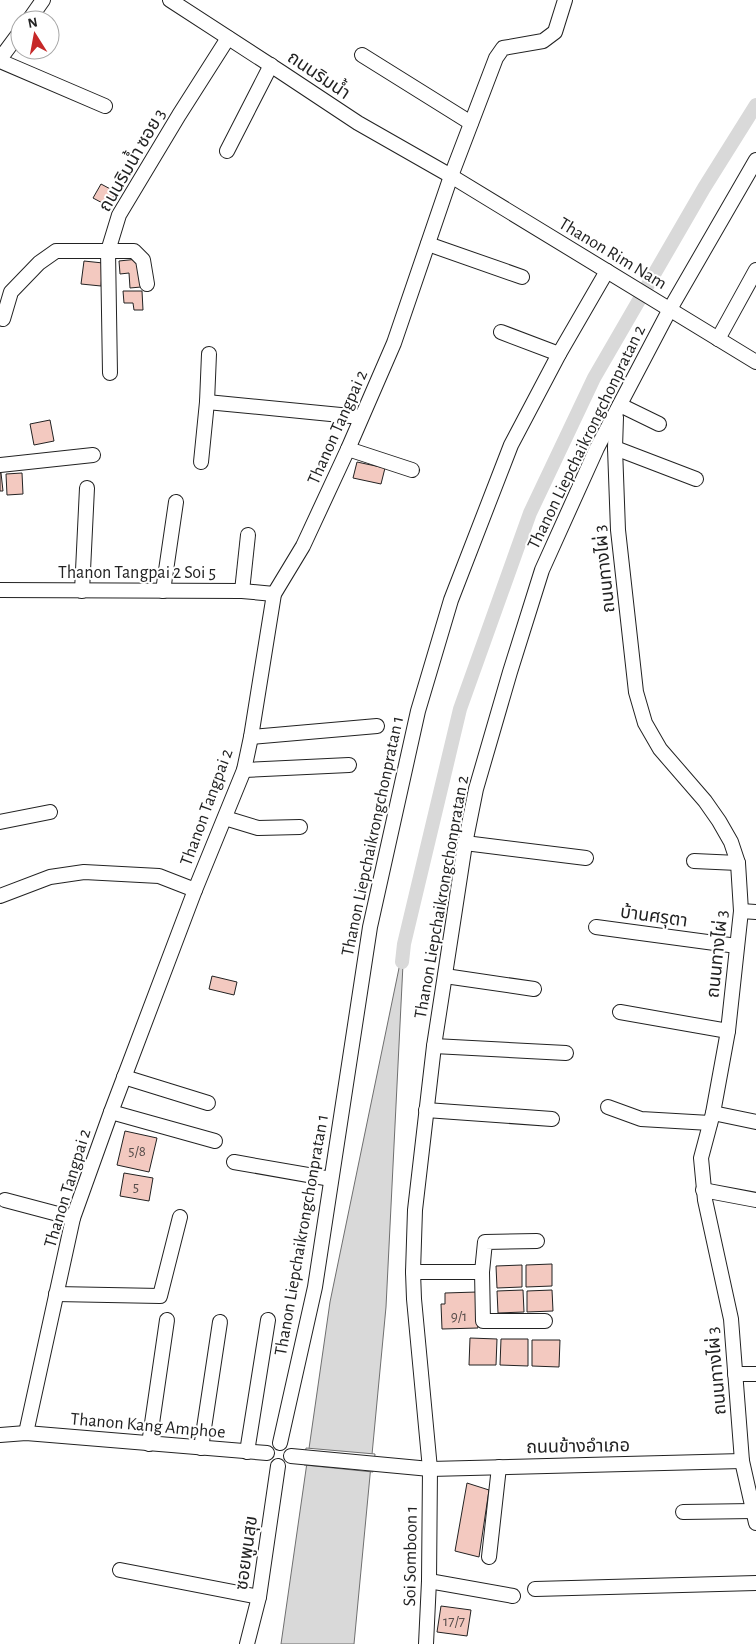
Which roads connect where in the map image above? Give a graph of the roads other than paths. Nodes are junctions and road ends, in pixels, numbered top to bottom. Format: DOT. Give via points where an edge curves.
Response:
graph roads {
  1 [pos="170,0"];
  2 [pos="565,0"];
  3 [pos="228,38"];
  4 [pos="10,46"];
  5 [pos="362,56"];
  6 [pos="0,60"];
  7 [pos="271,65"];
  8 [pos="105,106"];
  9 [pos="471,123"];
  10 [pos="227,151"];
  11 [pos="756,160"];
  12 [pos="451,176"];
  13 [pos="428,244"];
  14 [pos="108,251"];
  15 [pos="756,270"];
  16 [pos="609,272"];
  17 [pos="522,277"];
  18 [pos="147,284"];
  19 [pos="667,307"];
  20 [pos="3,319"];
  21 [pos="501,332"];
  22 [pos="718,338"];
  23 [pos="208,354"];
  24 [pos="559,354"];
  25 [pos="756,362"];
  26 [pos="110,373"];
  27 [pos="207,402"];
  28 [pos="618,409"];
  29 [pos="360,418"];
  30 [pos="659,424"];
  31 [pos="615,448"];
  32 [pos="348,449"];
  33 [pos="93,455"];
  34 [pos="201,462"];
  35 [pos="0,464"];
  36 [pos="412,470"];
  37 [pos="696,479"];
  38 [pos="86,488"];
  39 [pos="176,502"];
  40 [pos="248,534"];
  41 [pos="0,590"];
  42 [pos="82,591"];
  43 [pos="163,591"];
  44 [pos="242,591"];
  45 [pos="274,594"];
  46 [pos="377,726"];
  47 [pos="251,738"];
  48 [pos="349,765"];
  49 [pos="244,770"];
  50 [pos="50,812"];
  51 [pos="225,818"];
  52 [pos="0,822"];
  53 [pos="300,827"];
  54 [pos="466,843"];
  55 [pos="586,858"];
  56 [pos="694,861"];
  57 [pos="738,863"];
  58 [pos="195,890"];
  59 [pos="0,896"];
  60 [pos="741,911"];
  61 [pos="756,912"];
  62 [pos="596,927"];
  63 [pos="737,946"];
  64 [pos="445,976"];
  65 [pos="534,989"];
  66 [pos="620,1012"];
  67 [pos="728,1031"];
  68 [pos="434,1046"];
  69 [pos="566,1053"];
  70 [pos="124,1077"];
  71 [pos="208,1103"];
  72 [pos="608,1107"];
  73 [pos="426,1110"];
  74 [pos="111,1112"];
  75 [pos="711,1118"];
  76 [pos="552,1119"];
  77 [pos="756,1122"];
  78 [pos="215,1141"];
  79 [pos="234,1162"];
  80 [pos="332,1179"];
  81 [pos="703,1190"];
  82 [pos="5,1200"];
  83 [pos="756,1200"];
  84 [pos="180,1217"];
  85 [pos="73,1218"];
  86 [pos="537,1241"];
  87 [pos="413,1272"];
  88 [pos="482,1272"];
  89 [pos="56,1294"];
  90 [pos="167,1320"];
  91 [pos="268,1320"];
  92 [pos="545,1321"];
  93 [pos="220,1322"];
  94 [pos="735,1374"];
  95 [pos="756,1374"];
  96 [pos="26,1433"];
  97 [pos="0,1435"];
  98 [pos="280,1443"];
  99 [pos="149,1444"];
  100 [pos="201,1448"];
  101 [pos="247,1452"];
  102 [pos="267,1453"];
  103 [pos="295,1456"];
  104 [pos="742,1461"];
  105 [pos="278,1466"];
  106 [pos="499,1467"];
  107 [pos="430,1469"];
  108 [pos="683,1512"];
  109 [pos="754,1517"];
  110 [pos="489,1557"];
  111 [pos="120,1570"];
  112 [pos="429,1581"];
  113 [pos="756,1583"];
  114 [pos="535,1589"];
  115 [pos="259,1596"];
  116 [pos="512,1596"];
  117 [pos="247,1644"];
  118 [pos="426,1644"];
  1 -- 3 [label="street, ถนนริมน้ำ"];
  2 -- 9 [label="street, Thanon Tangpai 2" via="555,32 543,41 504,48 496,58"];
  3 -- 7 [label="street, ถนนริมน้ำ"];
  3 -- 14 [label="street, ถนนริมน้ำ ซอย 3" via="119,215"];
  4 -- 6 [label="street"];
  5 -- 9 [label="street"];
  6 -- 8 [label="street"];
  7 -- 10 [label="street"];
  7 -- 12 [label="street, ถนนริมน้ำ" via="358,124"];
  9 -- 12 [label="street, Thanon Tangpai 2"];
  11 -- 19 [label="street, Thanon Liepchaikrongchonpratan 2"];
  12 -- 13 [label="street, Thanon Tangpai 2"];
  12 -- 16 [label="street, Thanon Rim Nam"];
  13 -- 17 [label="street"];
  13 -- 29 [label="street, Thanon Tangpai 2" via="394,343"];
  14 -- 18 [label="street" via="134,251 139,254"];
  14 -- 20 [label="street" via="56,251 39,263 11,292"];
  14 -- 26 [label="street, ถนนริมน้ำ ซอย 3"];
  15 -- 22 [label="street"];
  16 -- 19 [label="street, Thanon Rim Nam"];
  16 -- 24 [label="street, Thanon Liepchaikrongchonpratan 1"];
  19 -- 22 [label="street, Thanon Rim Nam"];
  19 -- 28 [label="street, Thanon Liepchaikrongchonpratan 2"];
  21 -- 24 [label="street"];
  22 -- 25 [label="street, Thanon Rim Nam"];
  23 -- 27 [label="street"];
  24 -- 80 [label="street, Thanon Liepchaikrongchonpratan 1" via="507,454 451,600 418,711 370,927"];
  27 -- 29 [label="street"];
  27 -- 34 [label="street"];
  28 -- 30 [label="street"];
  28 -- 31 [label="street, ถนนทางไผ่ 3"];
  28 -- 54 [label="street, Thanon Liepchaikrongchonpratan 2" via="542,570 479,780"];
  29 -- 32 [label="street, Thanon Tangpai 2"];
  31 -- 37 [label="street"];
  31 -- 57 [label="street, ถนนทางไผ่ 3" via="618,530 636,692 645,723 660,749 719,821"];
  32 -- 36 [label="street"];
  32 -- 45 [label="street, Thanon Tangpai 2" via="303,546"];
  33 -- 35 [label="street"];
  38 -- 42 [label="street"];
  39 -- 43 [label="street"];
  40 -- 44 [label="street"];
  41 -- 42 [label="street, Thanon Tangpai 2 Soi 5"];
  42 -- 43 [label="street, Thanon Tangpai 2 Soi 5"];
  43 -- 44 [label="street, Thanon Tangpai 2 Soi 5"];
  44 -- 45 [label="street, Thanon Tangpai 2 Soi 5"];
  45 -- 47 [label="street, Thanon Tangpai 2"];
  46 -- 47 [label="street"];
  47 -- 49 [label="street, Thanon Tangpai 2"];
  48 -- 49 [label="street"];
  49 -- 51 [label="street, Thanon Tangpai 2"];
  50 -- 52 [label="street"];
  51 -- 53 [label="street" via="258,828"];
  51 -- 58 [label="street, Thanon Tangpai 2"];
  54 -- 55 [label="street"];
  54 -- 64 [label="street, Thanon Liepchaikrongchonpratan 2"];
  56 -- 57 [label="street"];
  57 -- 60 [label="street, ถนนทางไผ่ 3"];
  58 -- 59 [label="street" via="159,876 84,872 50,877"];
  58 -- 70 [label="street, Thanon Tangpai 2"];
  60 -- 61 [label="street"];
  60 -- 63 [label="street, ถนนทางไผ่ 3"];
  62 -- 63 [label="street, บ้านศรุตา"];
  63 -- 67 [label="street, ถนนทางไผ่ 3"];
  64 -- 65 [label="street"];
  64 -- 68 [label="street, Thanon Liepchaikrongchonpratan 2"];
  66 -- 67 [label="street"];
  67 -- 75 [label="street, ถนนทางไผ่ 3"];
  68 -- 69 [label="street"];
  68 -- 73 [label="street, Thanon Liepchaikrongchonpratan 2"];
  70 -- 71 [label="street"];
  70 -- 74 [label="street, Thanon Tangpai 2"];
  72 -- 75 [label="street" via="641,1118"];
  73 -- 76 [label="street"];
  73 -- 87 [label="street, Thanon Liepchaikrongchonpratan 2" via="415,1210"];
  74 -- 78 [label="street"];
  74 -- 85 [label="street, Thanon Tangpai 2"];
  75 -- 77 [label="street"];
  75 -- 81 [label="street, ถนนทางไผ่ 3" via="701,1158"];
  79 -- 80 [label="street"];
  80 -- 98 [label="street, Thanon Liepchaikrongchonpratan 1" via="315,1287"];
  81 -- 83 [label="street"];
  81 -- 94 [label="street, ถนนทางไผ่ 3" via="731,1319"];
  82 -- 85 [label="street"];
  84 -- 89 [label="street" via="160,1296"];
  85 -- 89 [label="street, Thanon Tangpai 2"];
  86 -- 88 [label="street" via="485,1242"];
  87 -- 88 [label="street"];
  87 -- 107 [label="street, Thanon Liepchaikrongchonpratan 2"];
  88 -- 92 [label="street" via="483,1321"];
  89 -- 96 [label="street, Thanon Tangpai 2"];
  90 -- 99 [label="street"];
  91 -- 101 [label="street"];
  93 -- 100 [label="street"];
  94 -- 95 [label="street"];
  94 -- 104 [label="street, ถนนทางไผ่ 3"];
  96 -- 97 [label="street, Thanon Kang Amphoe"];
  96 -- 99 [label="street, Thanon Kang Amphoe"];
  98 -- 102 [label="street"];
  98 -- 103 [label="street"];
  99 -- 100 [label="street, Thanon Kang Amphoe"];
  100 -- 101 [label="street, Thanon Kang Amphoe"];
  101 -- 102 [label="street, Thanon Kang Amphoe"];
  102 -- 105 [label="street" via="270,1462"];
  103 -- 105 [label="street"];
  103 -- 107 [label="street, ถนนข้างอำเภอ"];
  104 -- 106 [label="street, ถนนข้างอำเภอ"];
  104 -- 109 [label="street, ถนนทางไผ่ 3"];
  105 -- 115 [label="street, ซอยพูนสุข"];
  106 -- 107 [label="street, ถนนข้างอำเภอ"];
  106 -- 110 [label="street"];
  107 -- 112 [label="street, Soi Somboon 1"];
  108 -- 109 [label="street"];
  111 -- 115 [label="street"];
  112 -- 116 [label="street"];
  112 -- 118 [label="street, Soi Somboon 1"];
  113 -- 114 [label="street"];
  115 -- 117 [label="street, ซอยพูนสุข"];
}
